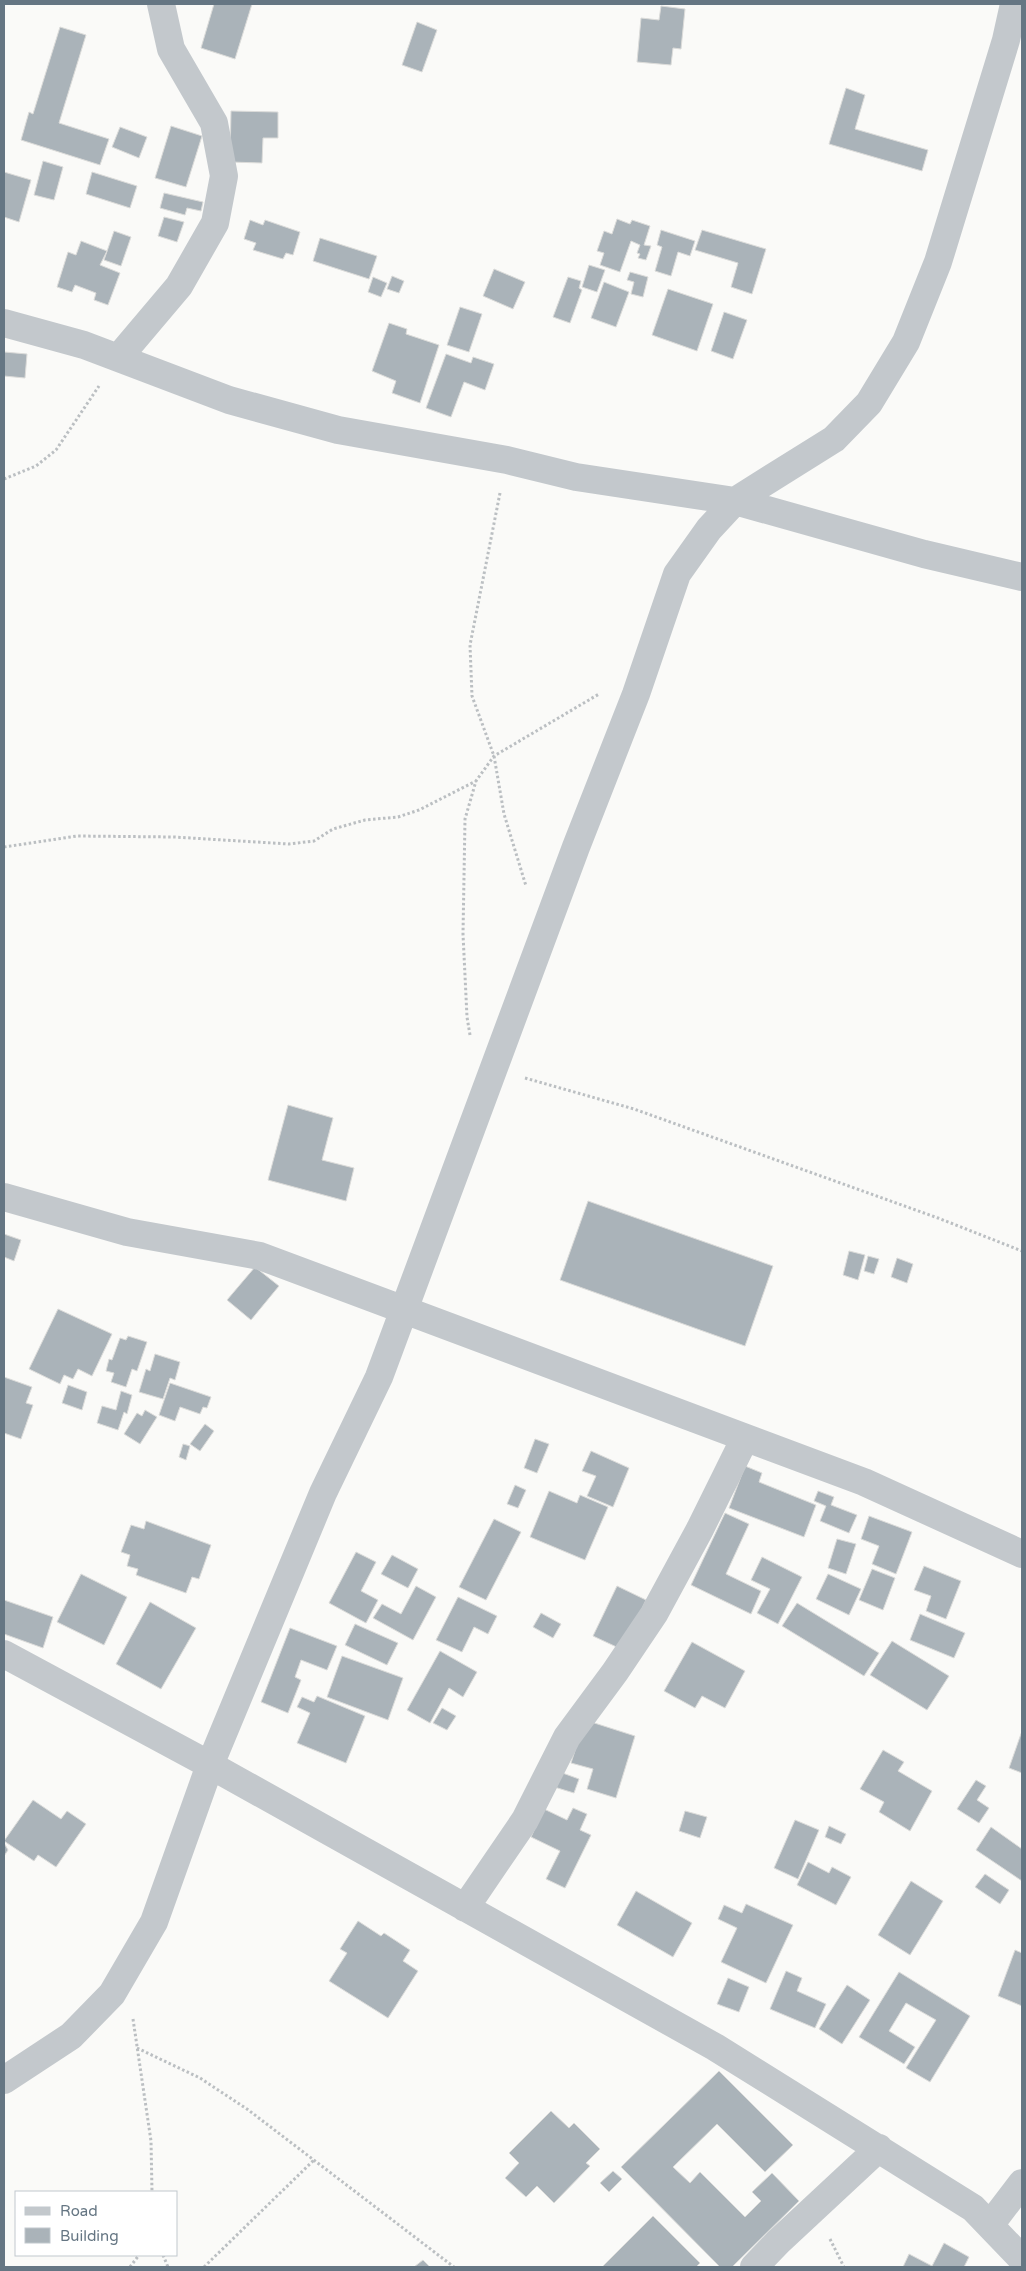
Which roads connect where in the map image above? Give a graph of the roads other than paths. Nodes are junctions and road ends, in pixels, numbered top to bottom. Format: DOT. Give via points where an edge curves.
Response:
graph roads {
  1 [pos="162,4"];
  2 [pos="1014,4"];
  3 [pos="1014,42"];
  4 [pos="4,324"];
  5 [pos="118,357"];
  6 [pos="735,501"];
  7 [pos="1022,578"];
  8 [pos="4,1197"];
  9 [pos="404,1310"];
  10 [pos="744,1438"];
  11 [pos="1022,1554"];
  12 [pos="4,1654"];
  13 [pos="210,1765"];
  14 [pos="465,1908"];
  15 [pos="4,2080"];
  16 [pos="879,2148"];
  17 [pos="1022,2183"];
  18 [pos="990,2225"];
  19 [pos="1022,2259"];
  20 [pos="754,2267"];
  1 -- 5 [label="street" via="171,49 214,123 224,176 215,223 179,286"];
  2 -- 3 [label="street"];
  3 -- 6 [label="street" via="938,262 906,342 869,403 834,439"];
  4 -- 5 [label="street"];
  5 -- 6 [label="street" via="229,400 329,427 507,460 576,477"];
  6 -- 7 [label="street"];
  6 -- 9 [label="street" via="709,529 677,574 646,666"];
  8 -- 9 [label="street" via="126,1232 260,1256"];
  9 -- 10 [label="street"];
  9 -- 13 [label="street" via="379,1377 323,1493"];
  10 -- 11 [label="street" via="864,1482"];
  10 -- 14 [label="street" via="654,1614 567,1737 525,1820"];
  12 -- 13 [label="street"];
  13 -- 14 [label="street"];
  13 -- 15 [label="street" via="154,1922 112,1994 71,2036"];
  14 -- 16 [label="street" via="715,2047"];
  16 -- 18 [label="street" via="973,2208"];
  16 -- 20 [label="street"];
  17 -- 18 [label="street"];
  18 -- 19 [label="street"];
}
